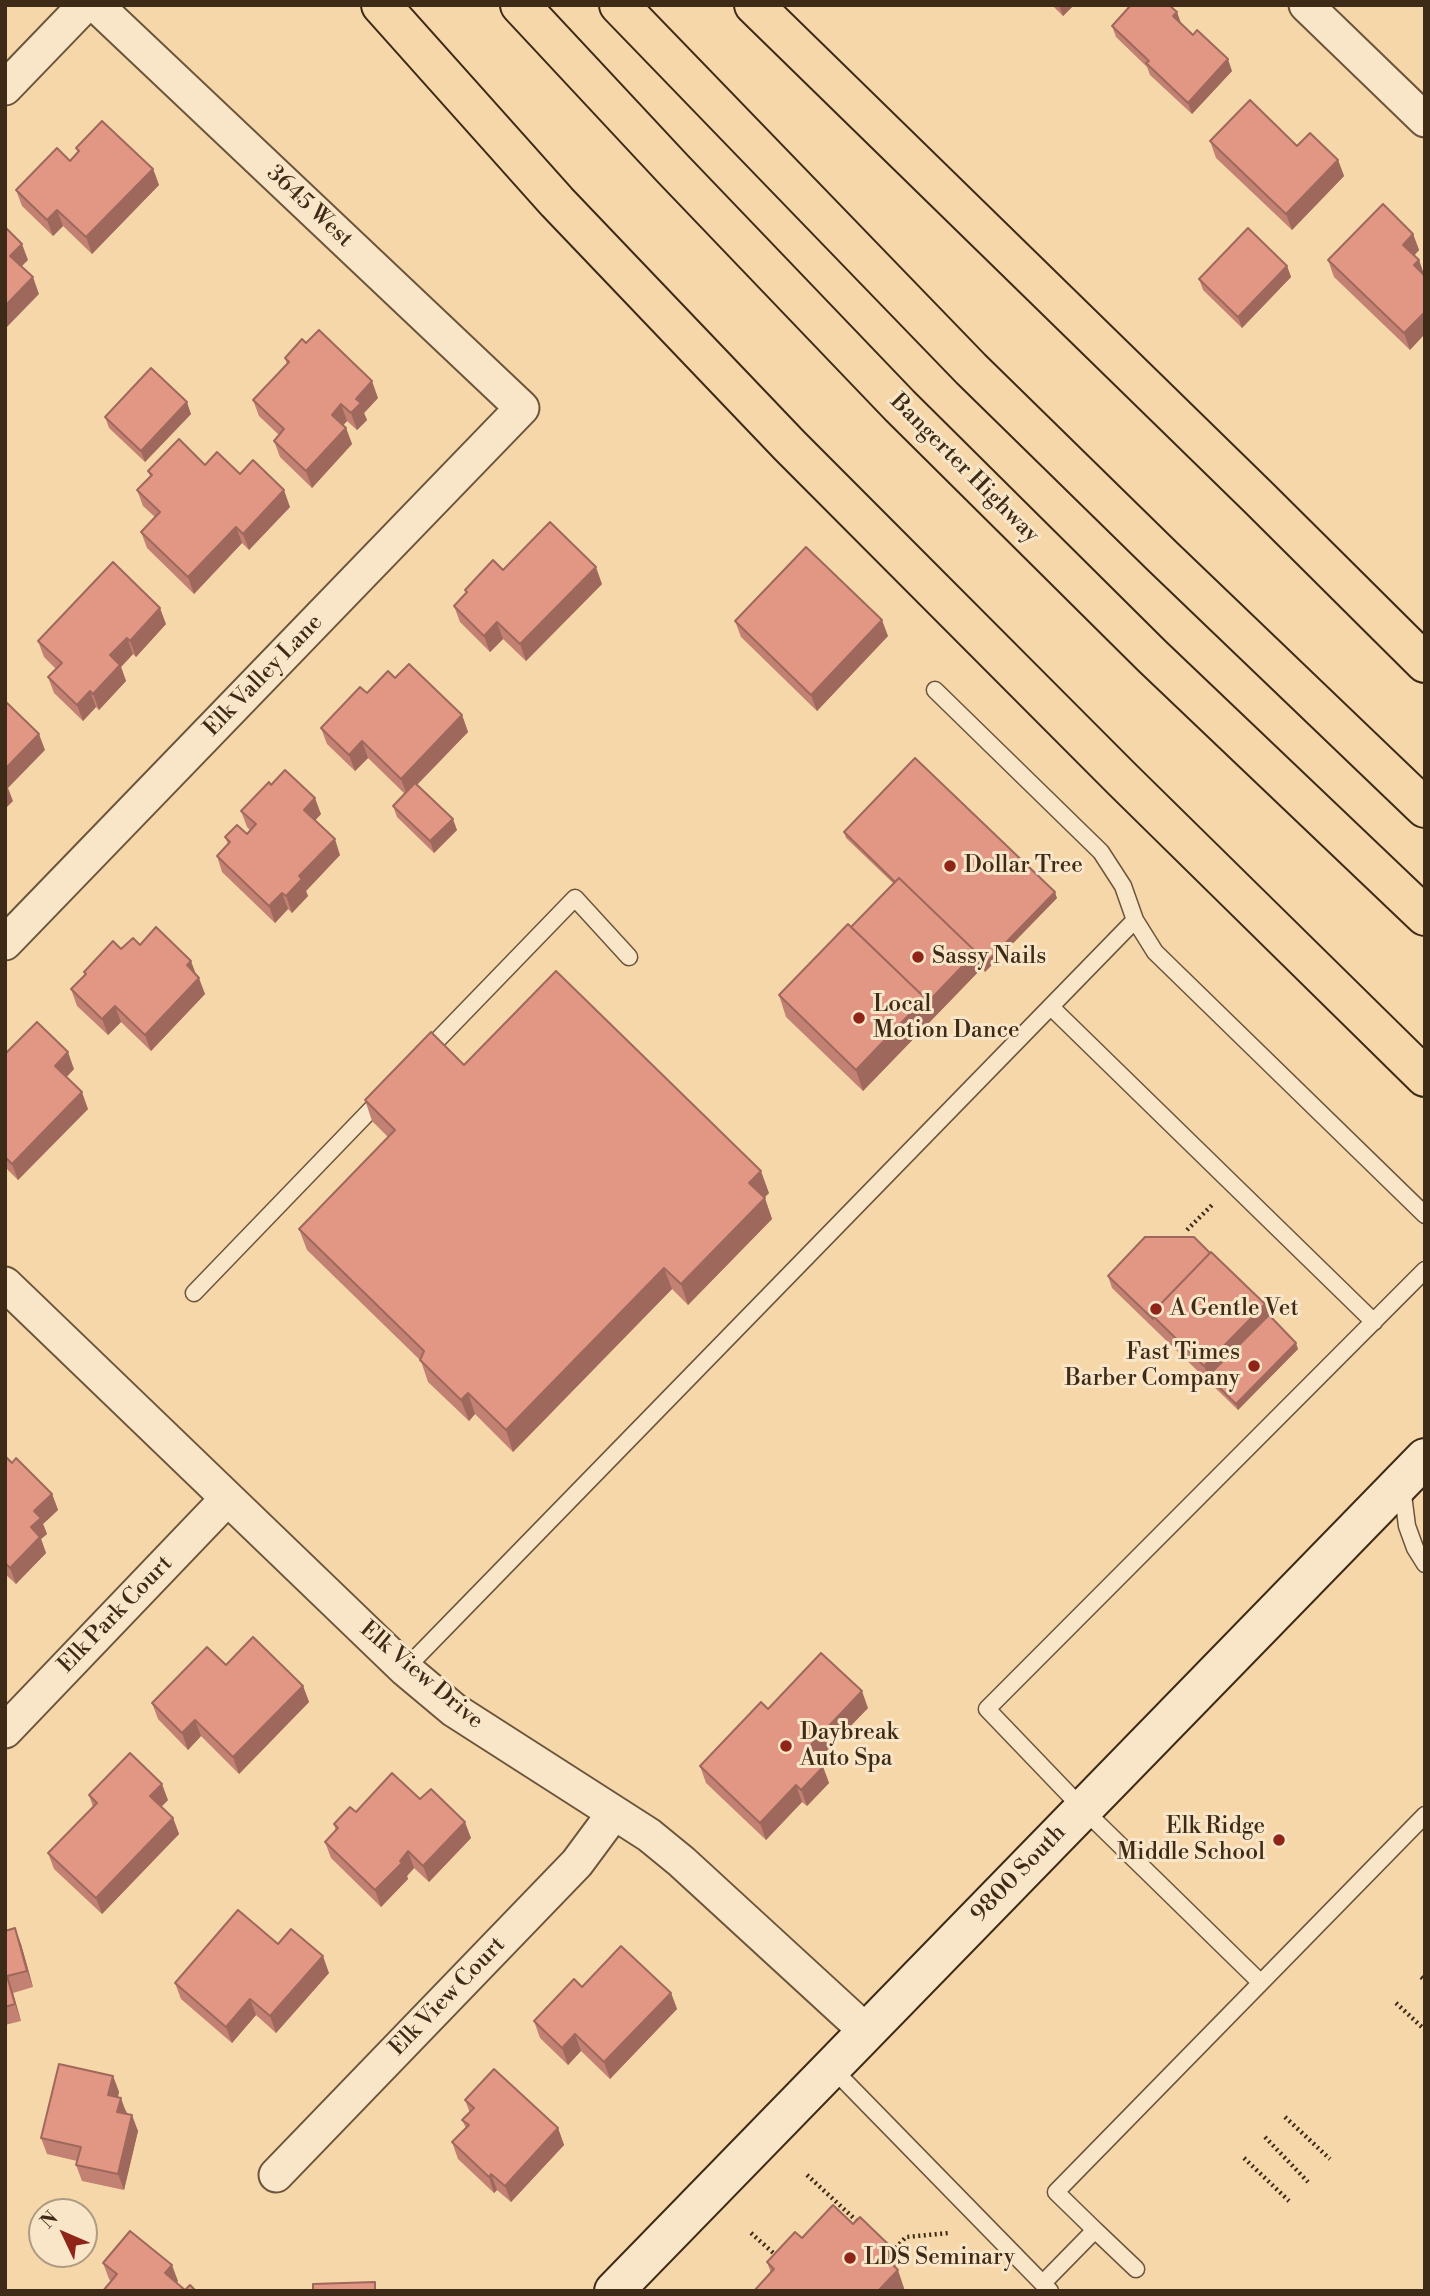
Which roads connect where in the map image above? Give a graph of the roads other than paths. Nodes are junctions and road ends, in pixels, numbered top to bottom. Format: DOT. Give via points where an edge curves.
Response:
graph roads {
  1 [pos="85,5"];
  2 [pos="96,5"];
  3 [pos="381,5"];
  4 [pos="520,5"];
  5 [pos="619,5"];
  6 [pos="754,5"];
  7 [pos="1306,5"];
  8 [pos="5,88"];
  9 [pos="1425,120"];
  10 [pos="522,408"];
  11 [pos="1425,663"];
  12 [pos="935,690"];
  13 [pos="1425,808"];
  14 [pos="1425,916"];
  15 [pos="1135,920"];
  16 [pos="5,943"];
  17 [pos="629,957"];
  18 [pos="1051,1007"];
  19 [pos="413,1066"];
  20 [pos="1425,1077"];
  21 [pos="394,1086"];
  22 [pos="1425,1215"];
  23 [pos="1425,1270"];
  24 [pos="5,1284"];
  25 [pos="194,1293"];
  26 [pos="1374,1322"];
  27 [pos="1413,1470"];
  28 [pos="228,1499"];
  29 [pos="1425,1564"];
  30 [pos="405,1669"];
  31 [pos="5,1731"];
  32 [pos="1083,1808"];
  33 [pos="614,1813"];
  34 [pos="1425,1815"];
  35 [pos="1260,1983"];
  36 [pos="866,2031"];
  37 [pos="831,2067"];
  38 [pos="276,2175"];
  39 [pos="1095,2230"];
  40 [pos="1136,2269"];
  41 [pos="1046,2287"];
  42 [pos="614,2291"];
  1 -- 8 [label="street"];
  2 -- 10 [label="street, 3645 West"];
  3 -- 20 [label="highway" via="557,202 790,446"];
  4 -- 14 [label="highway, Bangerter Highway" via="900,405 1152,656"];
  5 -- 13 [label="highway" via="971,369"];
  6 -- 11 [label="highway"];
  7 -- 9 [label="street"];
  10 -- 16 [label="street, Elk Valley Lane"];
  12 -- 15 [label="lane" via="1101,852 1123,886"];
  15 -- 18 [label="lane"];
  15 -- 22 [label="lane" via="1162,959"];
  17 -- 19 [label="lane" via="575,898"];
  18 -- 26 [label="lane"];
  18 -- 30 [label="lane"];
  21 -- 25 [label="lane"];
  23 -- 26 [label="lane"];
  24 -- 28 [label="street, Elk View Drive"];
  26 -- 32 [label="lane" via="987,1709"];
  27 -- 29 [label="lane" via="1407,1526"];
  27 -- 32 [label="main road, 9800 South"];
  28 -- 30 [label="street, Elk View Drive"];
  28 -- 31 [label="street, Elk Park Court"];
  30 -- 33 [label="street, Elk View Drive" via="454,1710"];
  32 -- 35 [label="lane"];
  32 -- 36 [label="main road, 9800 South"];
  33 -- 36 [label="street, Elk View Drive" via="682,1862"];
  33 -- 38 [label="street, Elk View Court" via="577,1863"];
  34 -- 35 [label="lane"];
  35 -- 39 [label="lane" via="1056,2192"];
  36 -- 37 [label="main road, 9800 South"];
  37 -- 41 [label="lane"];
  37 -- 42 [label="main road, 9800 South"];
  39 -- 40 [label="lane"];
  39 -- 41 [label="lane"];
}
